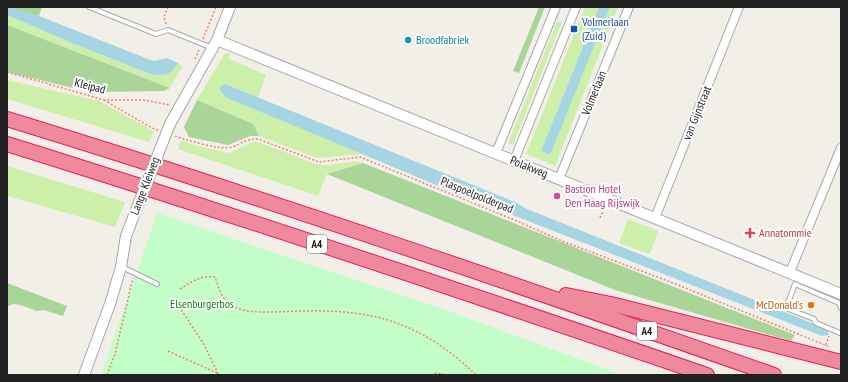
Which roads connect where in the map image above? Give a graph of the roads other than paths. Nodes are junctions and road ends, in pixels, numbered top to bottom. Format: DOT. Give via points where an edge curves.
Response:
graph roads {
  1 [pos="89,7"];
  2 [pos="230,7"];
  3 [pos="556,7"];
  4 [pos="629,7"];
  5 [pos="739,7"];
  6 [pos="572,8"];
  7 [pos="214,44"];
  8 [pos="7,119"];
  9 [pos="7,144"];
  10 [pos="841,148"];
  11 [pos="496,154"];
  12 [pos="514,161"];
  13 [pos="559,179"];
  14 [pos="655,218"];
  15 [pos="121,267"];
  16 [pos="790,272"];
  17 [pos="157,284"];
  18 [pos="520,287"];
  19 [pos="841,294"];
  20 [pos="841,308"];
  21 [pos="840,333"];
  22 [pos="626,348"];
  23 [pos="841,362"];
  24 [pos="84,375"];
  25 [pos="679,375"];
  26 [pos="707,375"];
  27 [pos="774,375"];
  1 -- 7 [label="lane" via="156,34 168,30 201,44"];
  2 -- 7 [label="street, Lange Kleiweg"];
  3 -- 11 [label="street"];
  4 -- 13 [label="street, Volmerlaan"];
  5 -- 14 [label="street, van Gijnstraat"];
  6 -- 12 [label="street"];
  7 -- 11 [label="street, Polakweg"];
  7 -- 15 [label="street, Lange Kleiweg, bridge" via="170,129 126,236"];
  8 -- 18 [label="highway, A4" via="126,155"];
  9 -- 22 [label="highway, A4" via="252,222"];
  10 -- 16 [label="street"];
  11 -- 12 [label="street, Polakweg"];
  12 -- 13 [label="street, Polakweg"];
  13 -- 14 [label="street, Polakweg"];
  14 -- 16 [label="street, Polakweg"];
  15 -- 17 [label="lane"];
  15 -- 24 [label="street, Lange Kleiweg"];
  16 -- 19 [label="street, Polakweg"];
  18 -- 23 [label="highway, A4" via="611,304"];
  18 -- 27 [label="highway, A4"];
  20 -- 21 [label="lane" via="839,303 795,284 786,308"];
  22 -- 25 [label="highway, A4"];
  22 -- 26 [label="highway, A4"];
}
